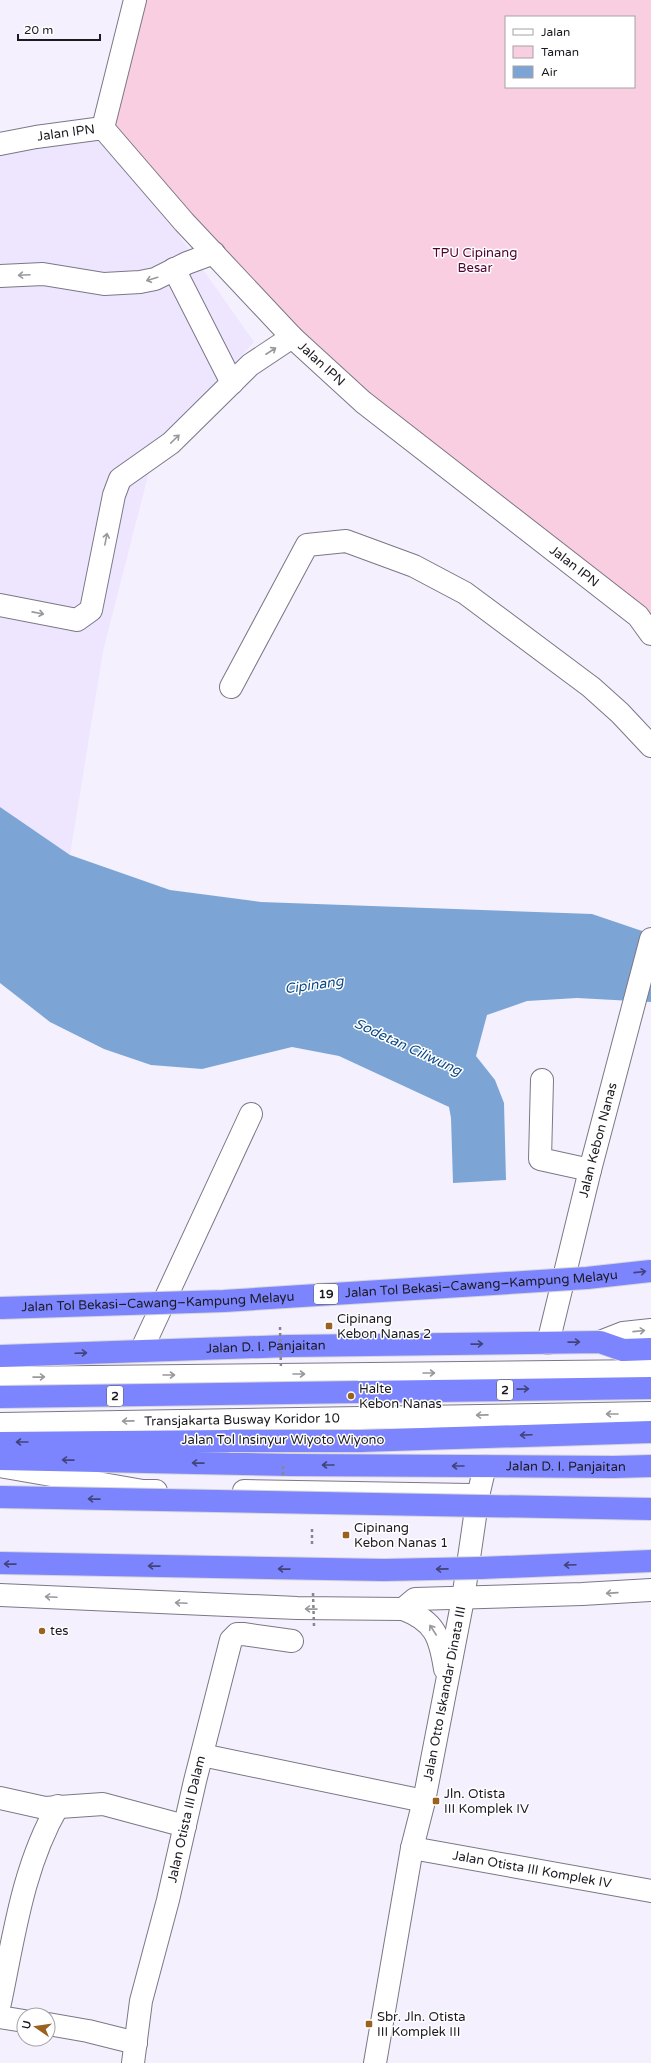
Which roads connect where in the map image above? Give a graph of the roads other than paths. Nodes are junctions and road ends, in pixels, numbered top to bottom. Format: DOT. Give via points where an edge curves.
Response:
graph roads {
  1 [pos="135,0"];
  2 [pos="103,128"];
  3 [pos="0,144"];
  4 [pos="214,253"];
  5 [pos="174,269"];
  6 [pos="0,276"];
  7 [pos="292,337"];
  8 [pos="232,383"];
  9 [pos="0,605"];
  10 [pos="651,634"];
  11 [pos="231,687"];
  12 [pos="651,746"];
  13 [pos="650,942"];
  14 [pos="542,1080"];
  15 [pos="251,1114"];
  16 [pos="590,1170"];
  17 [pos="651,1271"];
  18 [pos="0,1308"];
  19 [pos="651,1330"];
  20 [pos="600,1342"];
  21 [pos="548,1343"];
  22 [pos="651,1349"];
  23 [pos="141,1351"];
  24 [pos="0,1356"];
  25 [pos="651,1371"];
  26 [pos="0,1378"];
  27 [pos="651,1388"];
  28 [pos="0,1397"];
  29 [pos="651,1413"];
  30 [pos="0,1424"];
  31 [pos="651,1432"];
  32 [pos="565,1434"];
  33 [pos="0,1443"];
  34 [pos="651,1448"];
  35 [pos="0,1459"];
  36 [pos="0,1466"];
  37 [pos="485,1466"];
  38 [pos="651,1466"];
  39 [pos="478,1496"];
  40 [pos="0,1497"];
  41 [pos="651,1502"];
  42 [pos="651,1508"];
  43 [pos="651,1561"];
  44 [pos="0,1564"];
  45 [pos="651,1590"];
  46 [pos="0,1594"];
  47 [pos="463,1599"];
  48 [pos="403,1609"];
  49 [pos="292,1641"];
  50 [pos="447,1680"];
  51 [pos="202,1755"];
  52 [pos="0,1798"];
  53 [pos="424,1801"];
  54 [pos="58,1806"];
  55 [pos="185,1826"];
  56 [pos="412,1848"];
  57 [pos="651,1891"];
  58 [pos="0,2003"];
  59 [pos="0,2017"];
  60 [pos="16,2019"];
  61 [pos="56,2025"];
  62 [pos="134,2053"];
  63 [pos="375,2063"];
  1 -- 2 [label="street"];
  2 -- 3 [label="street, Jalan IPN"];
  2 -- 4 [label="street, Jalan IPN"];
  4 -- 5 [label="street"];
  4 -- 7 [label="street, Jalan IPN"];
  5 -- 6 [label="street, one-way" via="155,279 104,284 43,274"];
  5 -- 8 [label="street"];
  8 -- 7 [label="street, one-way" via="250,364"];
  7 -- 10 [label="street, Jalan IPN" via="363,402 638,616"];
  9 -- 8 [label="street, one-way" via="77,620 91,610 114,495 120,479 171,443"];
  11 -- 12 [label="street" via="307,545 346,541 414,566 465,593 591,687"];
  13 -- 16 [label="street, Jalan Kebon Nanas"];
  14 -- 16 [label="street" via="540,1159"];
  15 -- 23 [label="street"];
  16 -- 21 [label="street, Jalan Kebon Nanas"];
  18 -- 17 [label="highway, Jalan Tol Bekasi–Cawang–Kampung Melayu / 19, one-way, bridge" via="224,1300 587,1278"];
  20 -- 19 [label="street, one-way" via="623,1333"];
  21 -- 20 [label="highway, Jalan D. I. Panjaitan, one-way"];
  20 -- 22 [label="highway, Jalan D. I. Panjaitan" via="623,1350"];
  23 -- 21 [label="highway, Jalan D. I. Panjaitan, one-way" via="287,1346"];
  24 -- 23 [label="highway, Jalan D. I. Panjaitan, one-way"];
  26 -- 25 [label="street, one-way"];
  28 -- 27 [label="highway, 2, one-way, bridge"];
  29 -- 30 [label="street, Transjakarta Busway Koridor 10, one-way"];
  31 -- 32 [label="highway"];
  32 -- 33 [label="highway, Jalan Tol Insinyur Wiyoto Wiyono, one-way, bridge" via="360,1440"];
  32 -- 34 [label="highway"];
  37 -- 35 [label="highway, Jalan D. I. Panjaitan, one-way"];
  36 -- 39 [label="street" via="143,1491 294,1491"];
  37 -- 38 [label="highway, Jalan D. I. Panjaitan"];
  37 -- 39 [label="street, Jalan Otto Iskandar Dinata III"];
  39 -- 41 [label="street"];
  39 -- 47 [label="street, Jalan Otto Iskandar Dinata III"];
  42 -- 40 [label="highway, one-way, bridge"];
  43 -- 44 [label="highway, one-way, bridge" via="384,1570"];
  45 -- 47 [label="street, one-way"];
  48 -- 46 [label="street, one-way" via="297,1608"];
  47 -- 48 [label="street" via="415,1599"];
  47 -- 50 [label="street, Jalan Otto Iskandar Dinata III"];
  50 -- 48 [label="street, one-way" via="438,1636 420,1615"];
  49 -- 51 [label="street, Jalan Otista III Dalam" via="243,1634 237,1634 231,1640"];
  50 -- 53 [label="street, Jalan Otto Iskandar Dinata III"];
  51 -- 53 [label="street"];
  51 -- 55 [label="street, Jalan Otista III Dalam"];
  52 -- 54 [label="street" via="45,1808"];
  53 -- 56 [label="street, Jalan Otto Iskandar Dinata III"];
  54 -- 55 [label="street" via="103,1804"];
  54 -- 58 [label="street" via="40,1841 27,1877"];
  55 -- 62 [label="street, Jalan Otista III Dalam" via="141,2001"];
  56 -- 57 [label="street, Jalan Otista III Komplek IV"];
  56 -- 63 [label="street, Jalan Otto Iskandar Dinata III"];
  59 -- 60 [label="street"];
  61 -- 62 [label="street" via="88,2031"];
}
